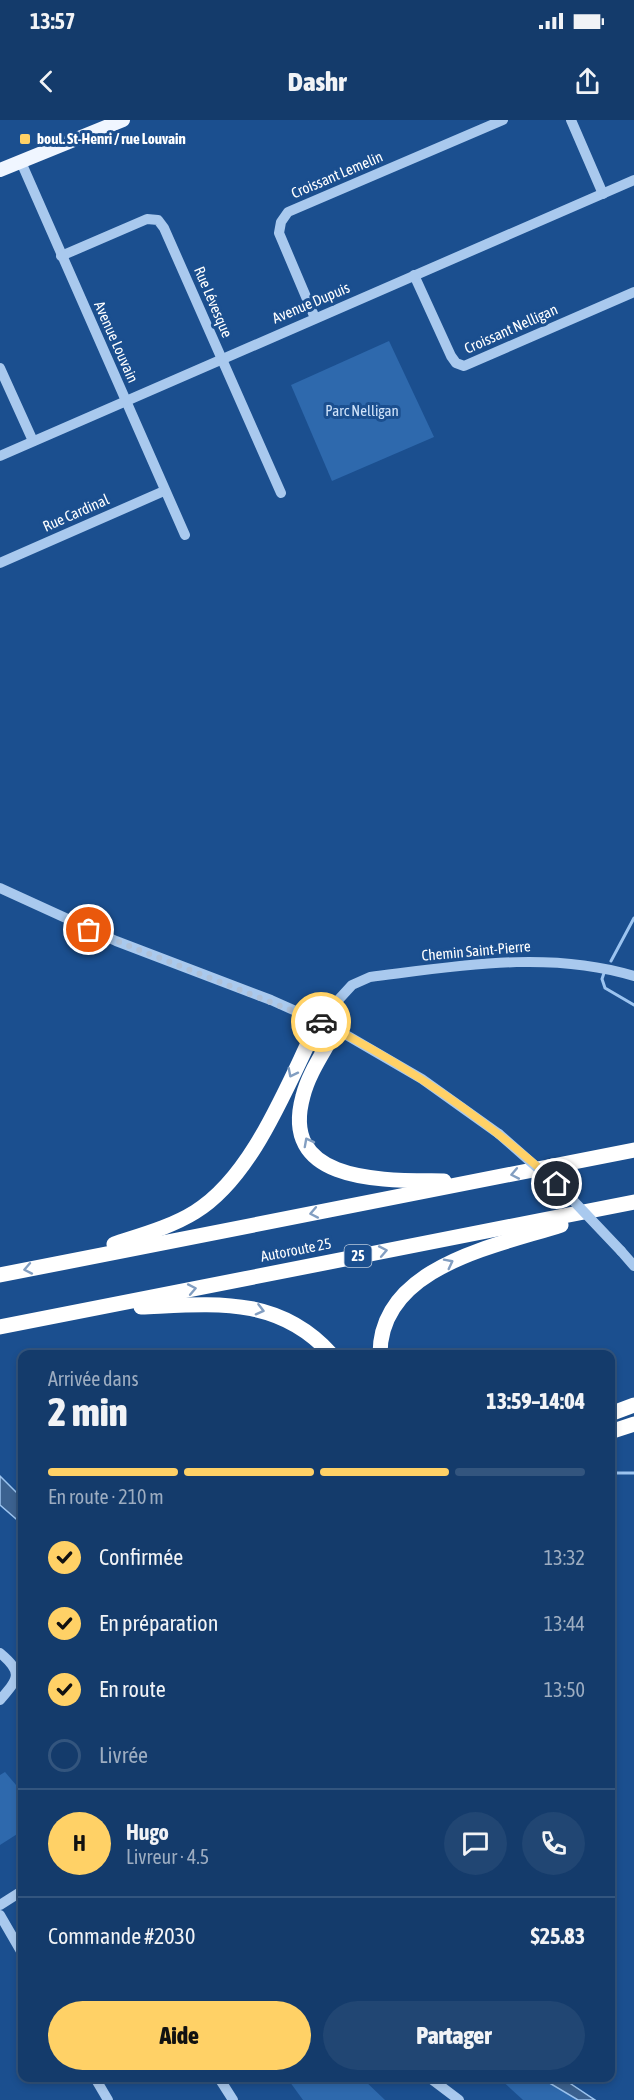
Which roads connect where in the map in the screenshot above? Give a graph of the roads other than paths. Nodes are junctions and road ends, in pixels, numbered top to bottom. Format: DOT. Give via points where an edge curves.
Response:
graph roads {
  1 [pos="123,120"];
  2 [pos="503,120"];
  3 [pos="571,120"];
  4 [pos="104,124"];
  5 [pos="21,162"];
  6 [pos="0,170"];
  7 [pos="634,180"];
  8 [pos="603,194"];
  9 [pos="61,256"];
  10 [pos="414,275"];
  11 [pos="634,292"];
  12 [pos="315,318"];
  13 [pos="221,358"];
  14 [pos="0,368"];
  15 [pos="125,400"];
  16 [pos="33,441"];
  17 [pos="0,456"];
  18 [pos="164,491"];
  19 [pos="281,493"];
  20 [pos="184,535"];
  21 [pos="0,563"];
  22 [pos="0,888"];
  23 [pos="634,976"];
  24 [pos="333,1008"];
  25 [pos="319,1021"];
  26 [pos="336,1029"];
  27 [pos="634,1150"];
  28 [pos="474,1182"];
  29 [pos="628,1203"];
  30 [pos="57,1263"];
  31 [pos="634,1266"];
  32 [pos="0,1275"];
  33 [pos="93,1308"];
  34 [pos="0,1327"];
  35 [pos="326,1350"];
  36 [pos="381,1350"];
  37 [pos="634,1405"];
  38 [pos="615,1412"];
  39 [pos="634,1424"];
  40 [pos="615,1430"];
  41 [pos="0,1653"];
  42 [pos="0,1700"];
  43 [pos="18,1894"];
  44 [pos="0,1905"];
  45 [pos="0,1915"];
  46 [pos="18,1946"];
  47 [pos="97,2082"];
  48 [pos="222,2082"];
  49 [pos="435,2082"];
  50 [pos="108,2100"];
  51 [pos="233,2100"];
  52 [pos="459,2100"];
  1 -- 4 [label="main road"];
  2 -- 12 [label="street, Croissant Lemelin" via="288,213 279,233"];
  3 -- 8 [label="street"];
  4 -- 5 [label="main road"];
  5 -- 6 [label="main road"];
  5 -- 9 [label="street, Avenue Louvain"];
  7 -- 8 [label="street, Avenue Dupuis"];
  8 -- 10 [label="street, Avenue Dupuis"];
  9 -- 13 [label="street, Rue Lévesque" via="147,219 159,220"];
  9 -- 15 [label="street, Avenue Louvain"];
  10 -- 11 [label="street, Croissant Nelligan" via="451,356 464,366"];
  10 -- 12 [label="street, Avenue Dupuis"];
  12 -- 13 [label="street, Avenue Dupuis"];
  13 -- 15 [label="street, Avenue Dupuis"];
  13 -- 19 [label="street, Rue Lévesque"];
  14 -- 16 [label="street"];
  15 -- 16 [label="street, Avenue Dupuis"];
  15 -- 18 [label="street, Avenue Louvain"];
  16 -- 17 [label="street, Avenue Dupuis"];
  18 -- 20 [label="street, Avenue Louvain"];
  18 -- 21 [label="street, Rue Cardinal"];
  22 -- 25 [label="street" via="116,941"];
  23 -- 24 [label="street, Chemin Saint-Pierre" via="549,960 434,969 363,979 348,989"];
  24 -- 25 [label="street, Chemin Saint-Pierre"];
  24 -- 26 [label="street"];
  25 -- 26 [label="street"];
  25 -- 30 [label="highway, one-way" via="251,1155 217,1195 170,1224"];
  28 -- 26 [label="highway, one-way" via="357,1177 334,1170 313,1152 302,1129 302,1101"];
  26 -- 31 [label="street, bridge" via="436,1088 499,1134 566,1193"];
  27 -- 28 [label="highway, one-way"];
  28 -- 30 [label="highway, one-way"];
  33 -- 29 [label="highway, Autoroute 25 / 25, one-way"];
  36 -- 29 [label="highway, one-way" via="392,1312 408,1291 429,1275 472,1253"];
  30 -- 32 [label="highway, one-way"];
  33 -- 34 [label="highway, Autoroute 25 / 25"];
  33 -- 35 [label="highway, one-way" via="216,1304 249,1308 296,1324"];
  37 -- 38 [label="highway"];
  39 -- 40 [label="highway"];
  41 -- 42 [label="street" via="16,1672 16,1682"];
  43 -- 44 [label="street"];
  45 -- 46 [label="street"];
  47 -- 50 [label="street"];
  48 -- 51 [label="street"];
  49 -- 52 [label="street"];
}
